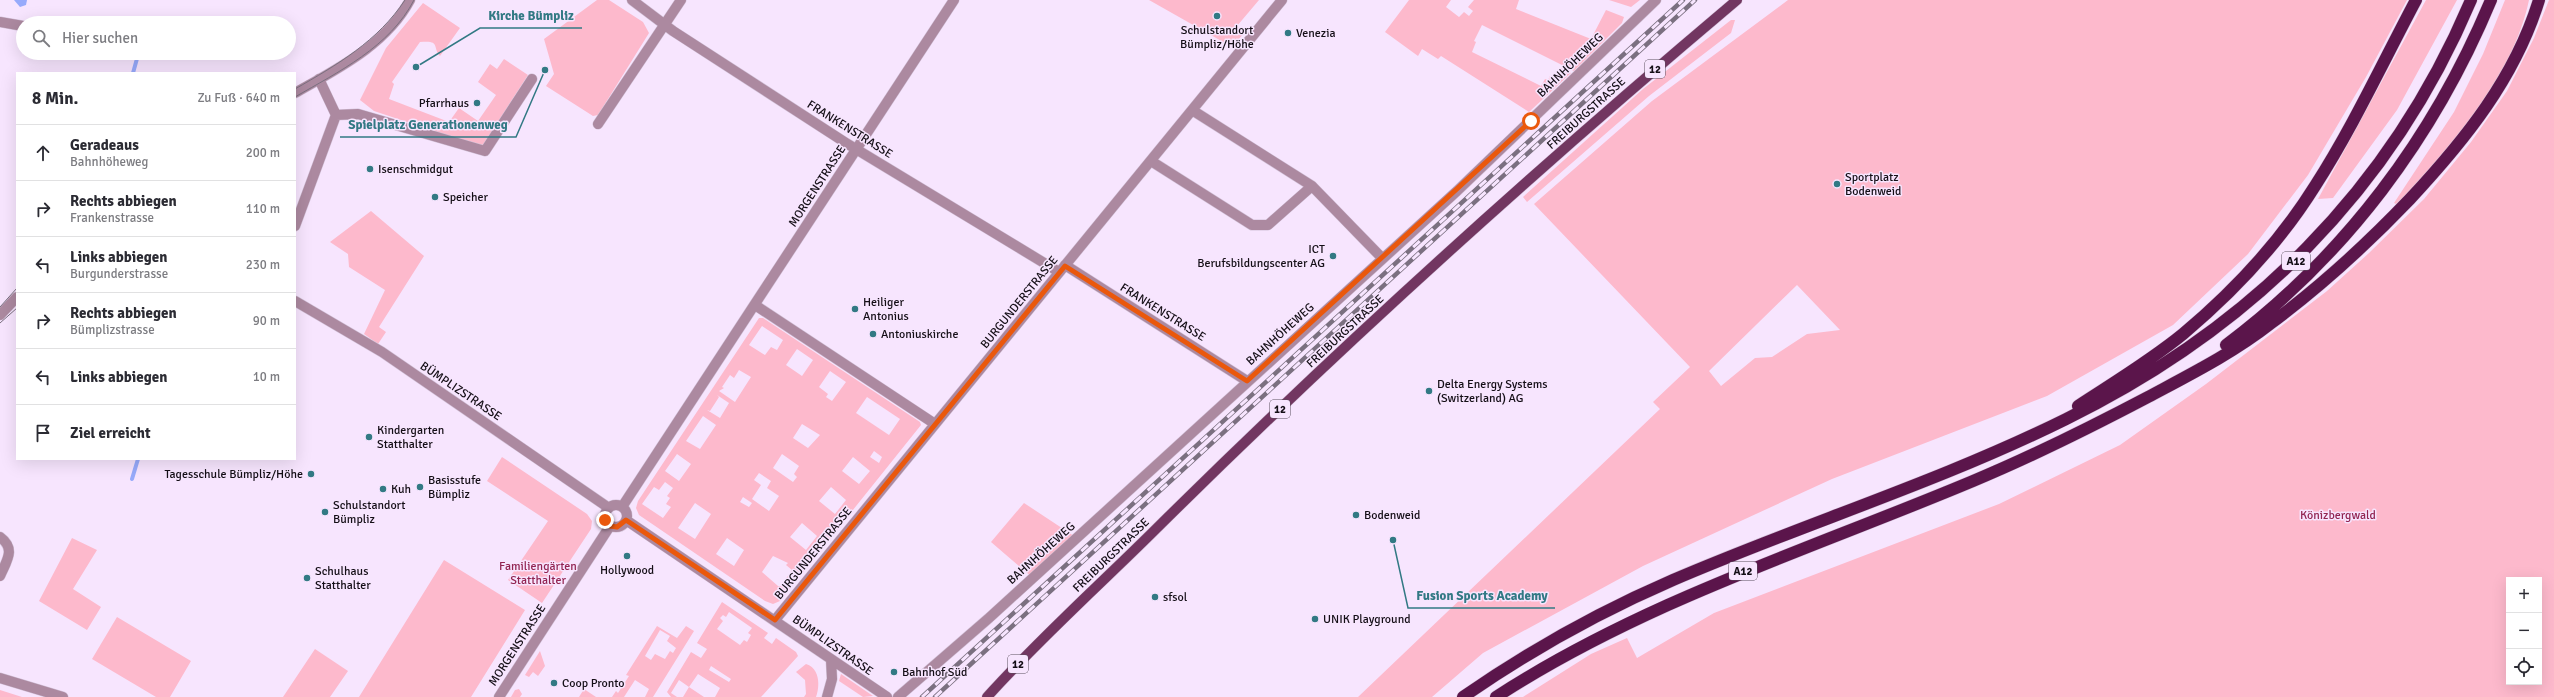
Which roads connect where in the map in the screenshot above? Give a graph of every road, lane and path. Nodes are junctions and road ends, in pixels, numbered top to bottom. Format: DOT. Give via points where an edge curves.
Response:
graph roads {
  1 [pos="410,0"];
  2 [pos="632,0"];
  3 [pos="681,0"];
  4 [pos="954,0"];
  5 [pos="1282,0"];
  6 [pos="1656,0"];
  7 [pos="1736,0"];
  8 [pos="2416,0"];
  9 [pos="2471,0"];
  10 [pos="2491,0"];
  11 [pos="2539,0"];
  12 [pos="0,22"];
  13 [pos="664,23"];
  14 [pos="16,25"];
  15 [pos="319,79"];
  16 [pos="532,79"];
  17 [pos="296,92"];
  18 [pos="1192,110"];
  19 [pos="336,115"];
  20 [pos="598,124"];
  21 [pos="856,149"];
  22 [pos="1151,160"];
  23 [pos="1312,186"];
  24 [pos="296,223"];
  25 [pos="1382,258"];
  26 [pos="1062,269"];
  27 [pos="16,298"];
  28 [pos="296,301"];
  29 [pos="755,305"];
  30 [pos="0,315"];
  31 [pos="1247,381"];
  32 [pos="2138,402"];
  33 [pos="935,424"];
  34 [pos="2033,435"];
  35 [pos="622,507"];
  36 [pos="609,508"];
  37 [pos="626,520"];
  38 [pos="610,526"];
  39 [pos="0,537"];
  40 [pos="0,576"];
  41 [pos="775,620"];
  42 [pos="831,659"];
  43 [pos="0,678"];
  44 [pos="36,693"];
  45 [pos="63,697"];
  46 [pos="499,697"];
  47 [pos="827,697"];
  48 [pos="887,697"];
  49 [pos="898,697"];
  50 [pos="987,697"];
  51 [pos="1463,697"];
  52 [pos="1496,697"];
  1 -- 15 [label="street" via="394,24 380,37 347,63"];
  2 -- 13 [label="street, FRANKENSTRASSE"];
  3 -- 13 [label="street"];
  4 -- 21 [label="street, MORGENSTRASSE"];
  5 -- 18 [label="street, BURGUNDERSTRASSE"];
  6 -- 25 [label="street, BAHNHÖHEWEG" via="1463,185"];
  7 -- 50 [label="main road, FREIBURGSTRASSE / 12" via="1439,261 1275,413 1049,631"];
  8 -- 34 [label="highway" via="2338,148 2314,187 2254,266 2182,335"];
  9 -- 34 [label="highway, A12" via="2435,75 2395,142 2350,201 2297,260 2244,307 2188,349 2098,403"];
  10 -- 32 [label="highway, A12" via="2466,57 2432,119 2390,181 2350,230 2309,274 2255,322 2202,363"];
  11 -- 32 [label="highway" via="2515,61 2488,107 2458,146 2395,214 2340,267 2269,326"];
  12 -- 14 [label="street"];
  13 -- 20 [label="street"];
  13 -- 21 [label="street, FRANKENSTRASSE"];
  15 -- 17 [label="street"];
  15 -- 19 [label="street"];
  16 -- 19 [label="street" via="485,151 358,114"];
  18 -- 22 [label="street, BURGUNDERSTRASSE"];
  18 -- 23 [label="street"];
  19 -- 24 [label="street"];
  21 -- 26 [label="street, FRANKENSTRASSE"];
  21 -- 29 [label="street, MORGENSTRASSE"];
  22 -- 23 [label="street" via="1256,227 1268,225"];
  22 -- 26 [label="street, BURGUNDERSTRASSE"];
  23 -- 25 [label="street"];
  25 -- 31 [label="street, BAHNHÖHEWEG"];
  26 -- 31 [label="street, FRANKENSTRASSE"];
  26 -- 33 [label="street, BURGUNDERSTRASSE"];
  27 -- 30 [label="street"];
  28 -- 36 [label="street, BÜMPLIZSTRASSE" via="382,352"];
  29 -- 33 [label="street"];
  29 -- 35 [label="street, MORGENSTRASSE"];
  31 -- 49 [label="street, BAHNHÖHEWEG" via="989,618"];
  32 -- 52 [label="highway, A12" via="2073,437 1975,481 1759,565 1652,610 1577,648"];
  33 -- 41 [label="street, BURGUNDERSTRASSE"];
  34 -- 51 [label="highway, A12" via="1936,477 1753,547 1645,593 1543,646"];
  35 -- 36 [label="street" via="615,505"];
  35 -- 37 [label="street" via="626,512"];
  36 -- 38 [label="street" via="605,518"];
  37 -- 38 [label="street" via="619,527"];
  37 -- 41 [label="street, BÜMPLIZSTRASSE"];
  38 -- 46 [label="street, MORGENSTRASSE"];
  39 -- 40 [label="street" via="9,544 11,551"];
  41 -- 42 [label="street, BÜMPLIZSTRASSE"];
  42 -- 47 [label="street" via="832,679"];
  42 -- 48 [label="street, BÜMPLIZSTRASSE"];
  43 -- 44 [label="street"];
  44 -- 45 [label="street"];
}
